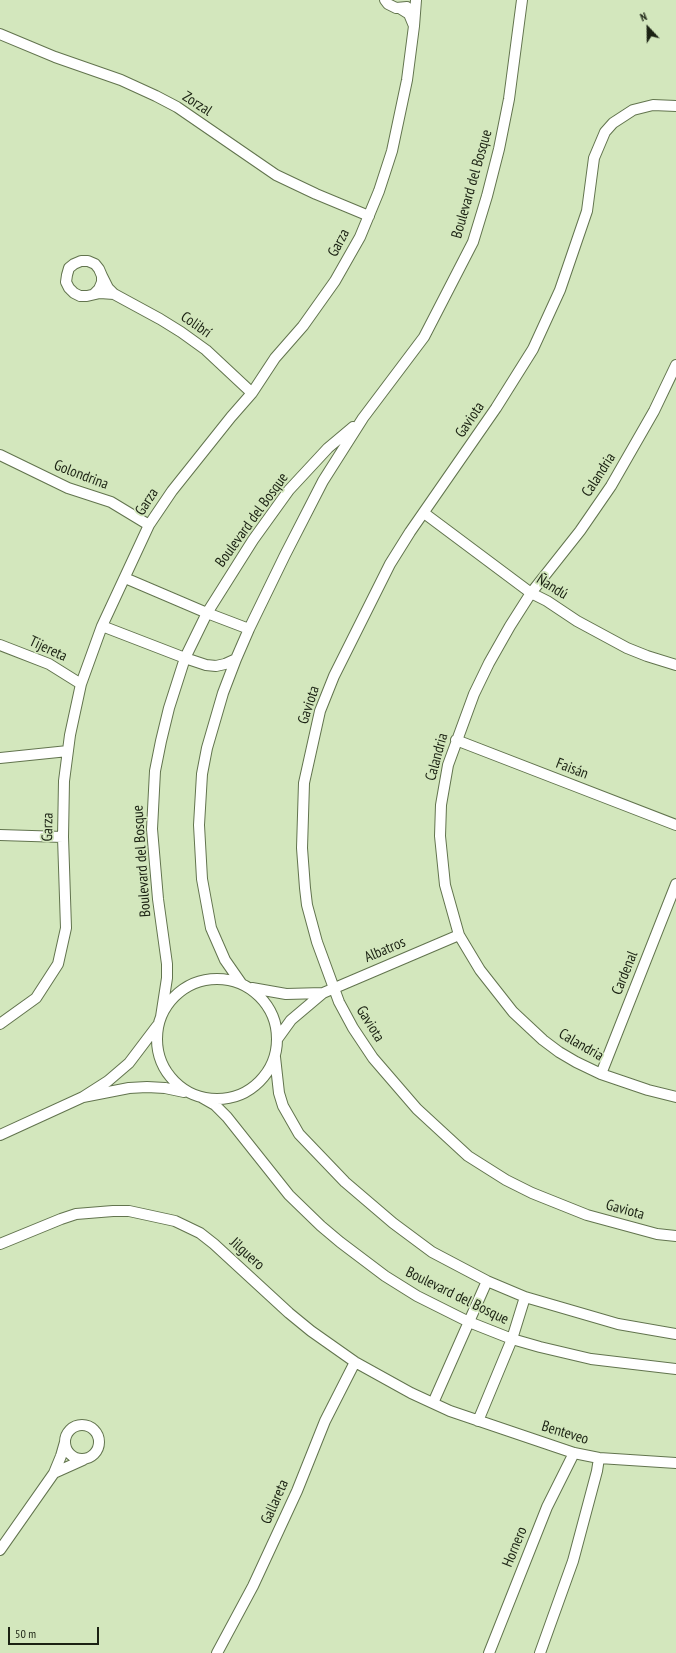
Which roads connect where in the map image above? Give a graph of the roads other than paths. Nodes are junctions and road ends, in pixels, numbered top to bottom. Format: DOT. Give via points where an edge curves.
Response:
graph roads {
  1 [pos="385,0"];
  2 [pos="416,0"];
  3 [pos="522,0"];
  4 [pos="401,9"];
  5 [pos="414,26"];
  6 [pos="0,34"];
  7 [pos="676,106"];
  8 [pos="369,216"];
  9 [pos="102,276"];
  10 [pos="94,294"];
  11 [pos="114,294"];
  12 [pos="676,365"];
  13 [pos="252,393"];
  14 [pos="364,418"];
  15 [pos="0,455"];
  16 [pos="424,513"];
  17 [pos="149,525"];
  18 [pos="125,578"];
  19 [pos="531,593"];
  20 [pos="207,613"];
  21 [pos="102,626"];
  22 [pos="250,629"];
  23 [pos="0,645"];
  24 [pos="184,658"];
  25 [pos="236,659"];
  26 [pos="676,665"];
  27 [pos="81,684"];
  28 [pos="456,740"];
  29 [pos="68,751"];
  30 [pos="0,758"];
  31 [pos="676,826"];
  32 [pos="0,835"];
  33 [pos="63,837"];
  34 [pos="676,884"];
  35 [pos="459,935"];
  36 [pos="241,983"];
  37 [pos="250,988"];
  38 [pos="334,988"];
  39 [pos="323,993"];
  40 [pos="159,1022"];
  41 [pos="0,1024"];
  42 [pos="278,1038"];
  43 [pos="275,1058"];
  44 [pos="601,1074"];
  45 [pos="197,1096"];
  46 [pos="83,1097"];
  47 [pos="676,1097"];
  48 [pos="0,1135"];
  49 [pos="676,1236"];
  50 [pos="0,1244"];
  51 [pos="487,1281"];
  52 [pos="525,1297"];
  53 [pos="469,1322"];
  54 [pos="676,1334"];
  55 [pos="512,1339"];
  56 [pos="355,1362"];
  57 [pos="676,1369"];
  58 [pos="433,1403"];
  59 [pos="450,1411"];
  60 [pos="478,1421"];
  61 [pos="65,1440"];
  62 [pos="574,1453"];
  63 [pos="599,1458"];
  64 [pos="84,1459"];
  65 [pos="676,1463"];
  66 [pos="54,1473"];
  67 [pos="0,1550"];
  68 [pos="217,1653"];
  69 [pos="489,1653"];
  70 [pos="540,1653"];
  1 -- 4 [label="street"];
  2 -- 4 [label="street" via="410,6"];
  2 -- 5 [label="street, Garza"];
  3 -- 14 [label="street, Boulevard del Bosque" via="509,99 499,149 472,242 424,336"];
  4 -- 5 [label="street" via="409,14"];
  5 -- 8 [label="street, Garza" via="407,80 392,151"];
  6 -- 8 [label="street, Zorzal" via="55,58 122,80 156,96 177,107 276,175"];
  7 -- 16 [label="street, Gaviota" via="653,105 633,110 613,123 605,132 594,158 587,211 560,290 533,349"];
  8 -- 13 [label="street, Garza" via="335,281 303,326 275,358"];
  9 -- 10 [label="street" via="99,289"];
  9 -- 10 [label="street" via="99,269 88,261 81,261 70,268 66,282 69,288 80,296"];
  9 -- 11 [label="street"];
  10 -- 11 [label="street"];
  11 -- 13 [label="street, Colibrí" via="181,332 206,350"];
  12 -- 19 [label="street, Calandria" via="654,411 611,486 580,531"];
  13 -- 17 [label="street, Garza" via="172,491"];
  14 -- 20 [label="street, Boulevard del Bosque" via="328,448 289,490 253,540"];
  14 -- 22 [label="street, Boulevard del Bosque" via="323,481"];
  15 -- 17 [label="street, Golondrina" via="68,488 111,502"];
  16 -- 19 [label="street, Ñandú"];
  16 -- 38 [label="street, Gaviota" via="390,564 334,676 320,711 304,783 304,888 317,942"];
  17 -- 18 [label="street, Garza"];
  18 -- 20 [label="street"];
  18 -- 21 [label="street, Garza"];
  19 -- 26 [label="street, Ñandú" via="608,638 647,656"];
  19 -- 28 [label="street, Calandria" via="510,626 474,694"];
  20 -- 22 [label="street"];
  20 -- 24 [label="street, Boulevard del Bosque"];
  21 -- 24 [label="street"];
  21 -- 27 [label="street, Garza"];
  22 -- 25 [label="street, Boulevard del Bosque"];
  23 -- 27 [label="street, Tijereta" via="49,664"];
  24 -- 25 [label="street" via="216,666"];
  24 -- 40 [label="street, Boulevard del Bosque" via="161,741 153,798 154,863 168,978"];
  25 -- 36 [label="street" via="207,748 202,774 199,826 202,879 211,928 225,960"];
  27 -- 29 [label="street, Garza"];
  28 -- 31 [label="street, Faisán"];
  28 -- 35 [label="street, Calandria" via="443,792 440,836 445,885"];
  29 -- 30 [label="street"];
  29 -- 33 [label="street, Garza" via="64,781"];
  32 -- 33 [label="street"];
  33 -- 41 [label="street, Garza" via="66,928 58,964 36,998"];
  34 -- 44 [label="street, Cardenal"];
  35 -- 38 [label="street, Albatros"];
  35 -- 44 [label="street, Calandria" via="488,982 522,1022 559,1052"];
  36 -- 37 [label="street"];
  36 -- 40 [label="street" via="209,979 189,986 172,999"];
  37 -- 39 [label="street" via="286,994"];
  37 -- 42 [label="street" via="270,1010"];
  38 -- 39 [label="street, Albatros"];
  38 -- 49 [label="street, Gaviota" via="353,1028 387,1075 417,1109 468,1156 506,1180 557,1204 620,1225"];
  39 -- 42 [label="street" via="291,1020"];
  40 -- 45 [label="street" via="158,1052 165,1070 177,1084"];
  40 -- 46 [label="street" via="129,1063"];
  42 -- 43 [label="street"];
  43 -- 45 [label="street" via="265,1075 241,1094 222,1099"];
  43 -- 51 [label="street, Boulevard del Bosque" via="283,1106 299,1134 325,1163 412,1238 432,1252"];
  44 -- 47 [label="street, Calandria"];
  45 -- 46 [label="street" via="165,1088 147,1087"];
  45 -- 53 [label="street, Boulevard del Bosque" via="215,1105 227,1117 289,1195 340,1242 417,1296"];
  46 -- 48 [label="street"];
  50 -- 56 [label="street, Jilguero" via="76,1214 130,1211 175,1221 204,1237 289,1313"];
  51 -- 52 [label="street, Boulevard del Bosque"];
  51 -- 53 [label="street"];
  52 -- 54 [label="street, Boulevard del Bosque" via="618,1324"];
  52 -- 55 [label="street"];
  53 -- 55 [label="street, Boulevard del Bosque"];
  53 -- 58 [label="street"];
  55 -- 57 [label="street, Boulevard del Bosque" via="591,1358"];
  55 -- 60 [label="street"];
  56 -- 58 [label="street, Jilguero"];
  56 -- 68 [label="street, Gallareta" via="325,1421 297,1491 253,1586"];
  58 -- 59 [label="street, Jilguero"];
  59 -- 60 [label="street, Benteveo"];
  60 -- 62 [label="street, Benteveo"];
  61 -- 64 [label="street" via="70,1454 74,1458"];
  61 -- 64 [label="street" via="69,1431 78,1426 88,1426 96,1432 99,1447 94,1455"];
  61 -- 66 [label="street"];
  62 -- 63 [label="street, Benteveo"];
  62 -- 69 [label="street, Hornero" via="547,1507"];
  63 -- 65 [label="street, Benteveo"];
  63 -- 70 [label="street" via="573,1561"];
  64 -- 66 [label="street"];
  66 -- 67 [label="street"];
}
